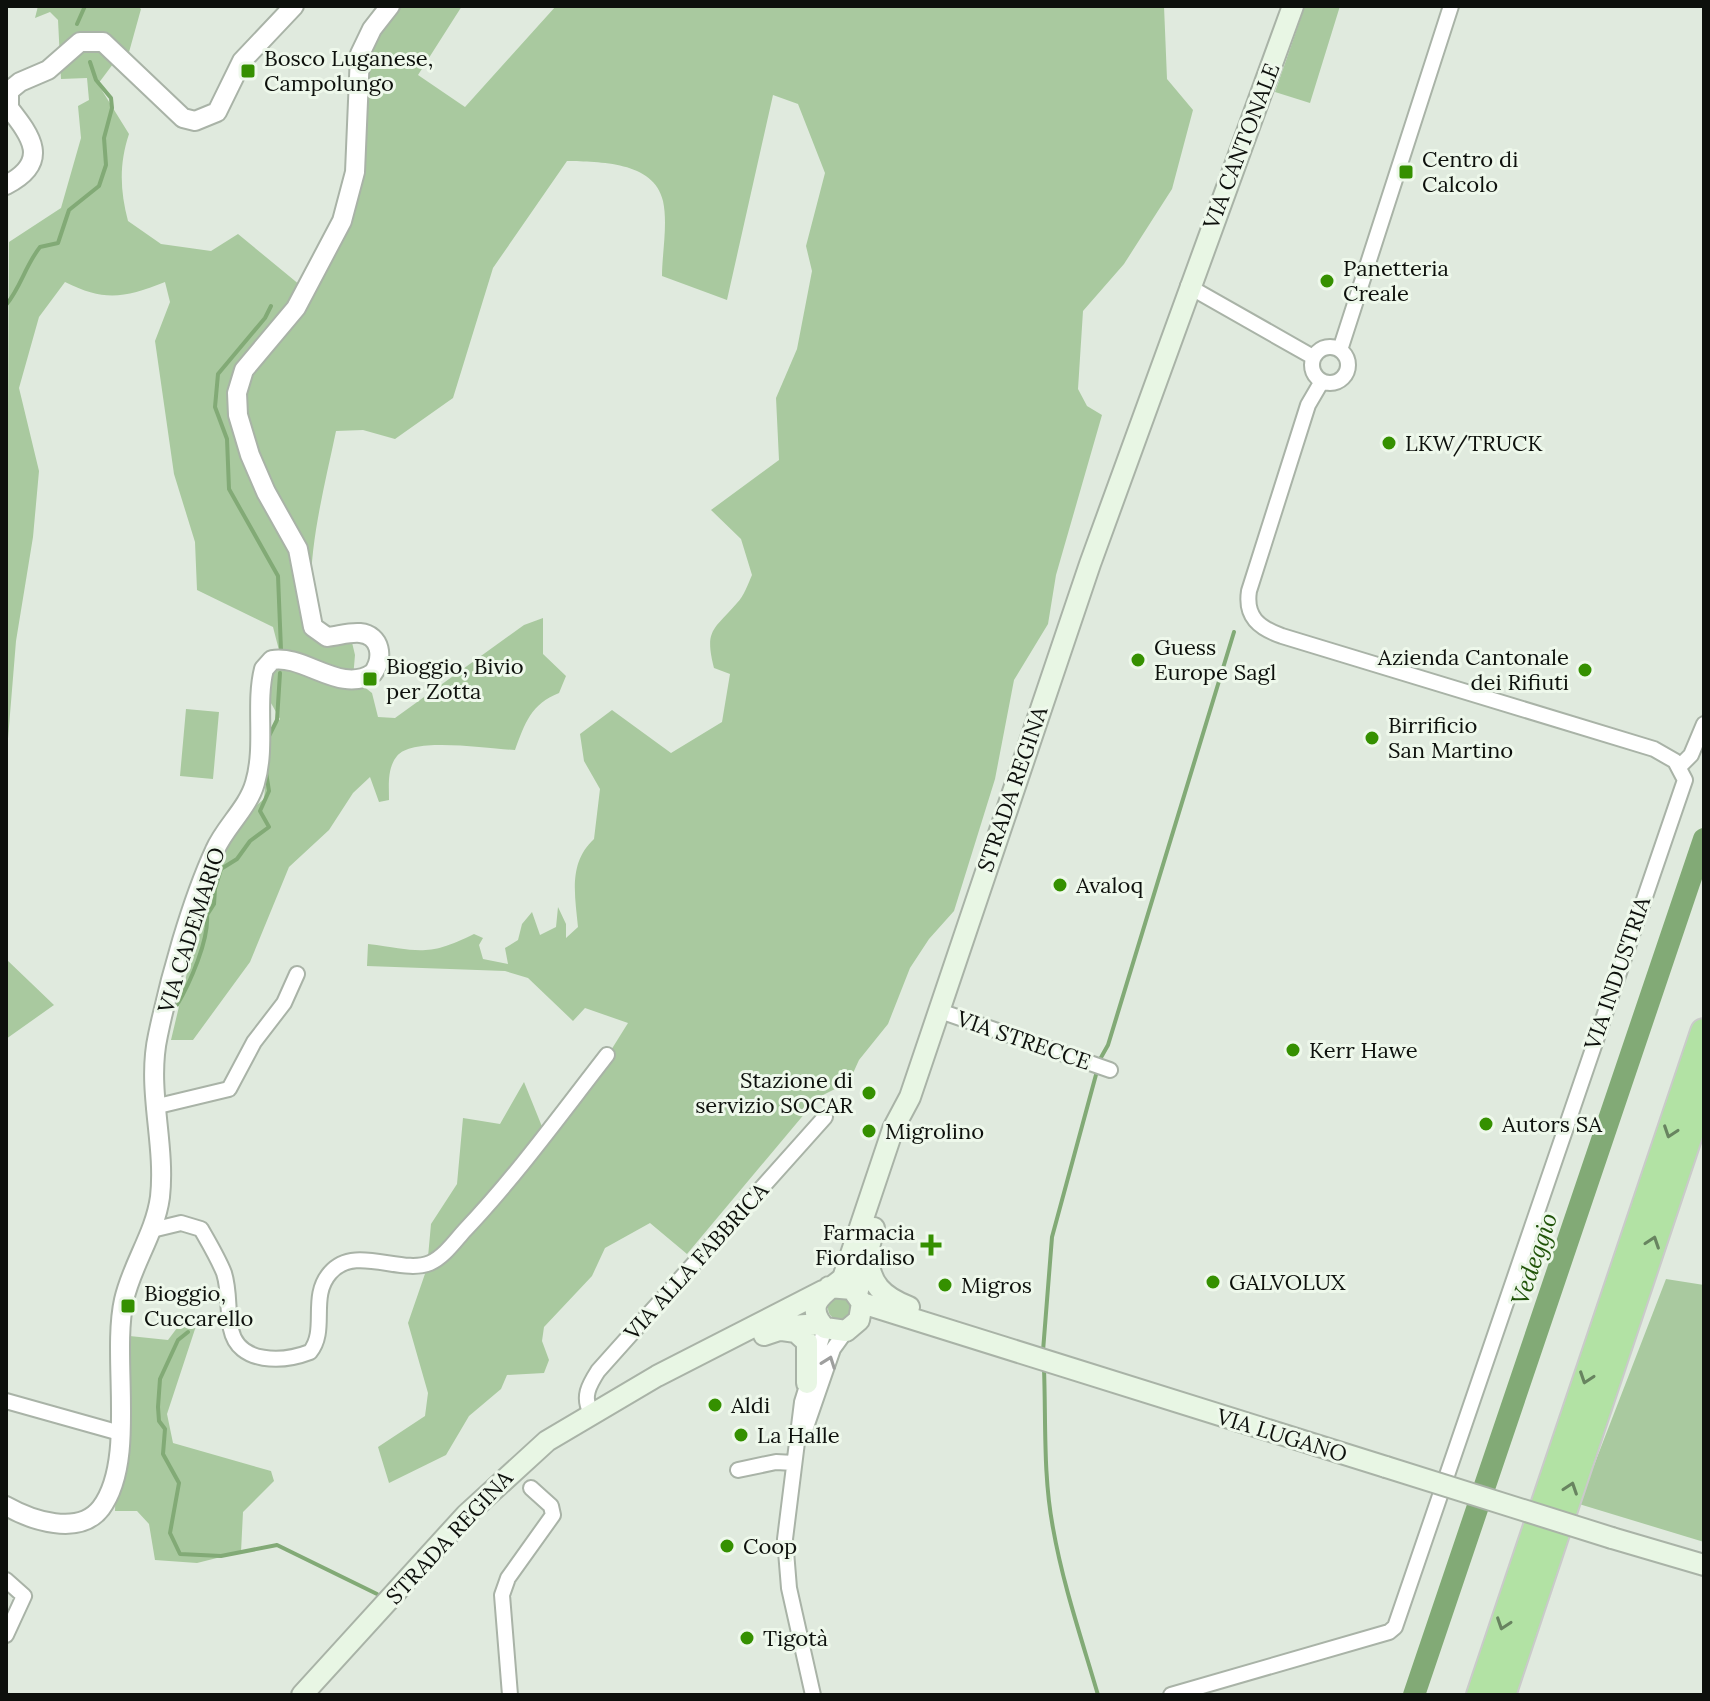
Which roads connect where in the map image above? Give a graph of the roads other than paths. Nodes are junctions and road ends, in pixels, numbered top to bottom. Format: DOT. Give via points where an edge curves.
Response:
graph roads {
  1 [pos="294,6"];
  2 [pos="390,6"];
  3 [pos="1293,6"];
  4 [pos="1451,6"];
  5 [pos="6,185"];
  6 [pos="1188,286"];
  7 [pos="1340,350"];
  8 [pos="1313,357"];
  9 [pos="1322,381"];
  10 [pos="1704,724"];
  11 [pos="1680,766"];
  12 [pos="297,974"];
  13 [pos="937,1010"];
  14 [pos="1704,1032"];
  15 [pos="607,1055"];
  16 [pos="1110,1070"];
  17 [pos="1704,1090"];
  18 [pos="910,1097"];
  19 [pos="154,1107"];
  20 [pos="825,1117"];
  21 [pos="877,1177"];
  22 [pos="152,1230"];
  23 [pos="869,1243"];
  24 [pos="826,1289"];
  25 [pos="856,1312"];
  26 [pos="823,1326"];
  27 [pos="770,1332"];
  28 [pos="1000,1346"];
  29 [pos="1044,1363"];
  30 [pos="657,1376"];
  31 [pos="807,1383"];
  32 [pos="6,1401"];
  33 [pos="614,1401"];
  34 [pos="591,1413"];
  35 [pos="120,1433"];
  36 [pos="796,1456"];
  37 [pos="738,1470"];
  38 [pos="531,1488"];
  39 [pos="6,1506"];
  40 [pos="1704,1565"];
  41 [pos="6,1580"];
  42 [pos="6,1635"];
  43 [pos="302,1695"];
  44 [pos="510,1695"];
  45 [pos="813,1695"];
  46 [pos="1171,1695"];
  47 [pos="1480,1695"];
  48 [pos="1502,1695"];
  1 -- 5 [label="street" via="242,61 217,112 195,121 183,118 103,42 80,42 48,70 9,91 9,108 33,145 25,170"];
  2 -- 19 [label="street, VIA CADEMARIO" via="360,54 355,172 342,221 296,308 244,370 237,400 261,482 298,549 313,627 327,637 368,635 377,644 380,659 373,673 360,678 317,672 281,658 266,665 256,782 216,847 198,892 158,1034"];
  3 -- 6 [label="main road, VIA CANTONALE"];
  4 -- 7 [label="street"];
  6 -- 8 [label="street"];
  6 -- 13 [label="main road, STRADA REGINA"];
  7 -- 8 [label="street" via="1328,346"];
  7 -- 9 [label="street" via="1347,360 1346,372 1339,381"];
  8 -- 9 [label="street" via="1312,368"];
  9 -- 11 [label="street" via="1308,405 1249,591 1254,621 1282,636 1654,749"];
  10 -- 11 [label="street"];
  11 -- 46 [label="street, VIA INDUSTRIA" via="1683,787 1395,1627"];
  12 -- 19 [label="street" via="229,1089"];
  13 -- 16 [label="street, VIA STRECCE"];
  13 -- 18 [label="main road, STRADA REGINA"];
  14 -- 47 [label="highway, one-way"];
  15 -- 22 [label="street" via="491,1202 431,1263 378,1260 332,1270 321,1292 319,1337 310,1352 277,1359 248,1353 231,1330 224,1273 201,1229 181,1223"];
  48 -- 17 [label="highway, one-way"];
  18 -- 21 [label="main road, STRADA REGINA"];
  18 -- 23 [label="main road"];
  19 -- 22 [label="street, VIA CADEMARIO" via="161,1183"];
  20 -- 34 [label="street, VIA ALLA FABBRICA" via="598,1371 587,1391"];
  21 -- 24 [label="main road, STRADA REGINA" via="845,1273"];
  21 -- 30 [label="main road" via="844,1251 827,1275 687,1352"];
  22 -- 35 [label="street, VIA CADEMARIO" via="131,1277 122,1315"];
  23 -- 25 [label="main road"];
  23 -- 28 [label="main road" via="871,1276 885,1296"];
  24 -- 25 [label="main road" via="844,1286"];
  24 -- 26 [label="main road" via="815,1311"];
  24 -- 30 [label="main road, STRADA REGINA"];
  25 -- 26 [label="main road, STRADA REGINA"];
  25 -- 28 [label="main road, VIA LUGANO"];
  25 -- 29 [label="main road"];
  36 -- 25 [label="street, one-way" via="833,1349"];
  26 -- 27 [label="main road, STRADA REGINA"];
  26 -- 31 [label="street"];
  27 -- 31 [label="main road" via="791,1331 804,1339 809,1352"];
  27 -- 33 [label="main road, STRADA REGINA"];
  28 -- 29 [label="main road, VIA LUGANO"];
  29 -- 40 [label="main road, VIA LUGANO, bridge"];
  30 -- 33 [label="main road, STRADA REGINA"];
  31 -- 36 [label="street"];
  32 -- 35 [label="street"];
  33 -- 34 [label="main road, STRADA REGINA"];
  34 -- 43 [label="main road, STRADA REGINA" via="503,1477"];
  35 -- 39 [label="street, VIA CADEMARIO" via="108,1494 94,1516 49,1522"];
  36 -- 37 [label="street"];
  36 -- 45 [label="street" via="785,1557"];
  38 -- 44 [label="street" via="551,1506 553,1515 508,1578 502,1595"];
  41 -- 42 [label="street" via="24,1596"];
}
